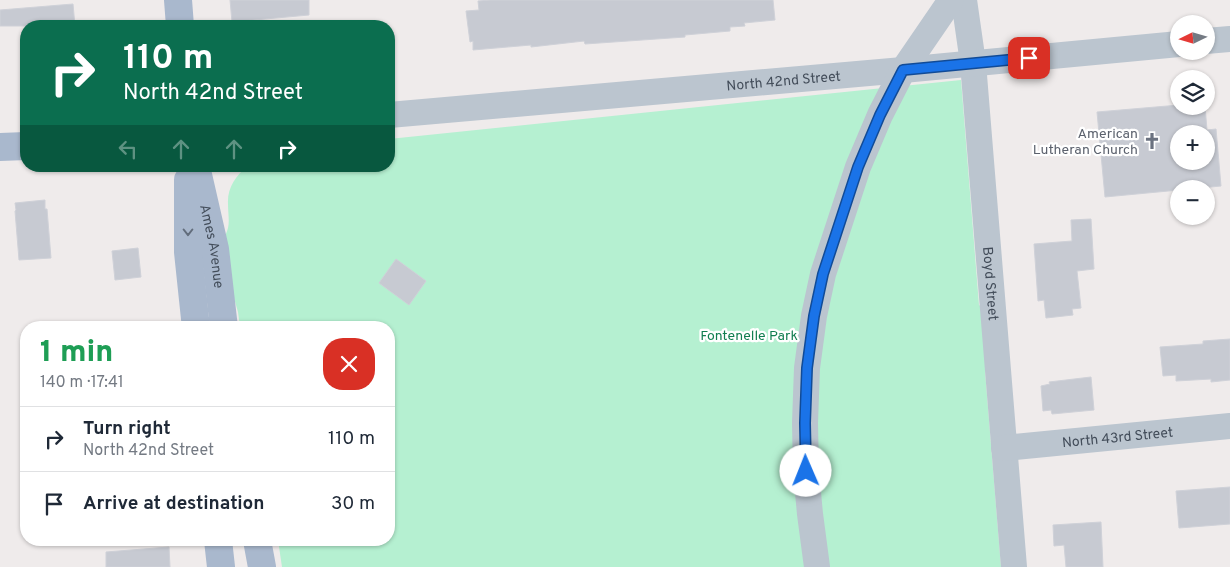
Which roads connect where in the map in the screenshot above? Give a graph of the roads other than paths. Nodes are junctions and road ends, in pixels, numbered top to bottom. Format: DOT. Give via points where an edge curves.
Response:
graph roads {
  1 [pos="178,0"];
  2 [pos="950,0"];
  3 [pos="964,0"];
  4 [pos="180,20"];
  5 [pos="1230,39"];
  6 [pos="1215,40"];
  7 [pos="1170,45"];
  8 [pos="973,63"];
  9 [pos="903,70"];
  10 [pos="395,114"];
  11 [pos="20,146"];
  12 [pos="0,148"];
  13 [pos="188,172"];
  14 [pos="197,172"];
  15 [pos="195,321"];
  16 [pos="223,321"];
  17 [pos="1230,426"];
  18 [pos="1004,448"];
  19 [pos="219,546"];
  20 [pos="258,546"];
  21 [pos="221,567"];
  22 [pos="262,567"];
  23 [pos="817,567"];
  24 [pos="1014,567"];
  1 -- 4 [label="main road"];
  2 -- 9 [label="street"];
  3 -- 8 [label="street, Boyd Street"];
  5 -- 6 [label="street"];
  7 -- 8 [label="street, North 42nd Street"];
  8 -- 9 [label="street, North 42nd Street"];
  8 -- 18 [label="street, Boyd Street"];
  9 -- 10 [label="street, North 42nd Street"];
  9 -- 23 [label="street" via="858,167 823,274 814,316 807,368 805,423 806,471"];
  11 -- 12 [label="main road"];
  13 -- 15 [label="main road, Ames Avenue, one-way" via="188,252"];
  14 -- 16 [label="main road, Ames Avenue" via="215,249"];
  17 -- 18 [label="street, North 43rd Street"];
  18 -- 24 [label="street, Boyd Street"];
  19 -- 21 [label="main road"];
  20 -- 22 [label="main road"];
}
